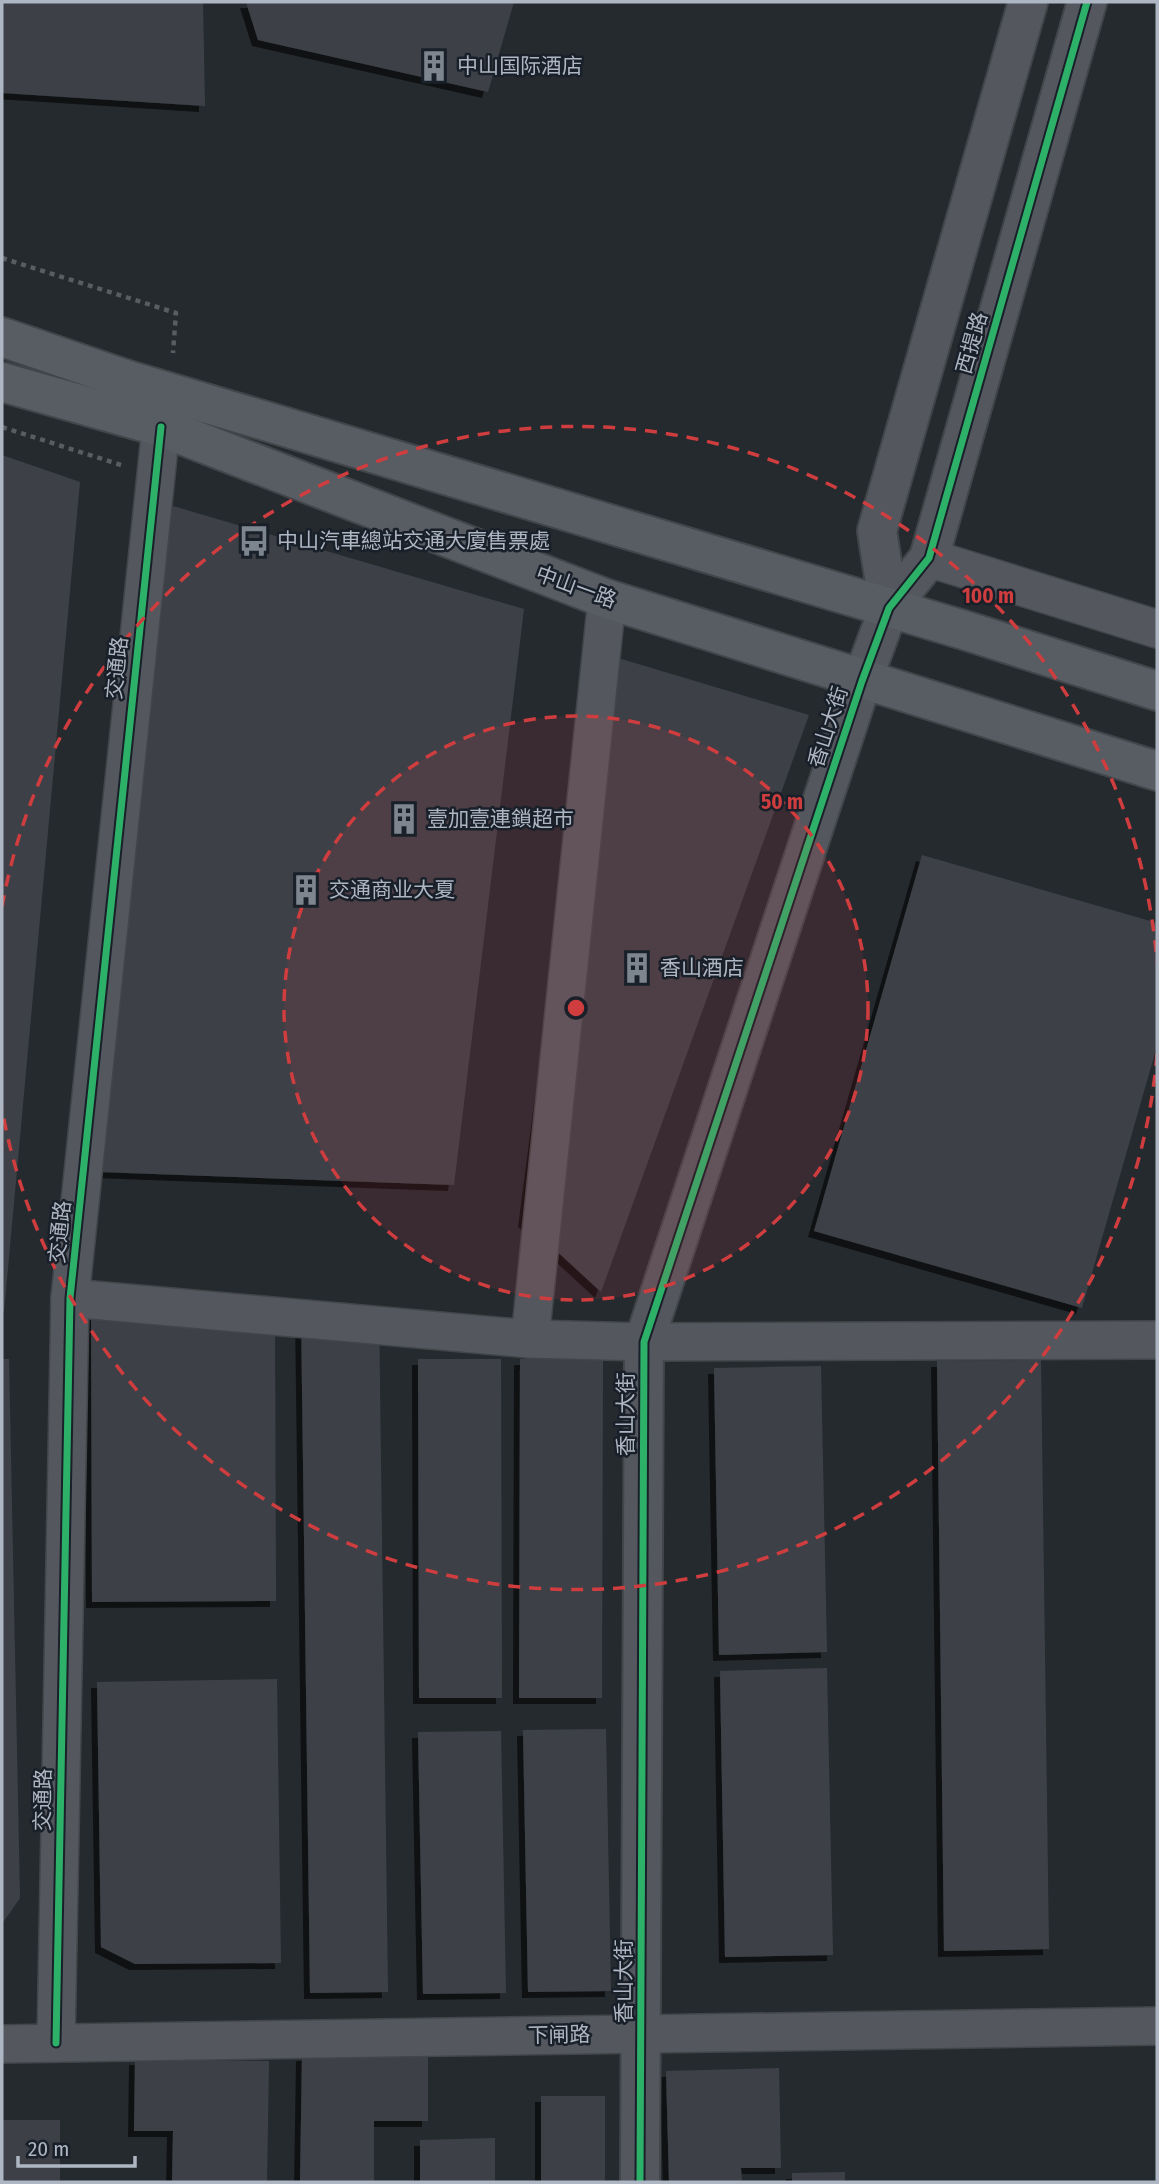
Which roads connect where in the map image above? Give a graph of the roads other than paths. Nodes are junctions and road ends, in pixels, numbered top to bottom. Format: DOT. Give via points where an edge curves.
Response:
graph roads {
  1 [pos="1028,2"];
  2 [pos="1087,2"];
  3 [pos="2,337"];
  4 [pos="2,382"];
  5 [pos="165,410"];
  6 [pos="929,558"];
  7 [pos="607,600"];
  8 [pos="889,608"];
  9 [pos="1157,629"];
  10 [pos="862,681"];
  11 [pos="1157,691"];
  12 [pos="1157,771"];
  13 [pos="70,1298"];
  14 [pos="530,1339"];
  15 [pos="1157,1340"];
  16 [pos="644,1342"];
  17 [pos="1157,2026"];
  18 [pos="641,2034"];
  19 [pos="56,2043"];
  20 [pos="2,2044"];
  21 [pos="640,2182"];
  1 -- 8 [label="street" via="877,531"];
  2 -- 6 [label="street, 西提路"];
  3 -- 5 [label="main road, 中山一路"];
  4 -- 5 [label="main road, 中山一路"];
  5 -- 7 [label="main road, 中山一路"];
  5 -- 8 [label="main road, 中山一路"];
  5 -- 13 [label="street, 交通路" via="154,475"];
  6 -- 8 [label="street, 西提路"];
  6 -- 9 [label="street"];
  7 -- 10 [label="main road, 中山一路"];
  7 -- 14 [label="street"];
  8 -- 10 [label="street, 西提路"];
  8 -- 11 [label="main road, 中山一路"];
  10 -- 12 [label="main road, 中山一路"];
  10 -- 16 [label="street, 香山大街"];
  13 -- 14 [label="street"];
  13 -- 19 [label="street, 交通路"];
  14 -- 16 [label="street"];
  15 -- 16 [label="street"];
  16 -- 18 [label="street, 香山大街"];
  17 -- 18 [label="street, 下闸路"];
  18 -- 19 [label="street, 下闸路"];
  18 -- 21 [label="street, 香山大街"];
  19 -- 20 [label="street, 下闸路"];
}
